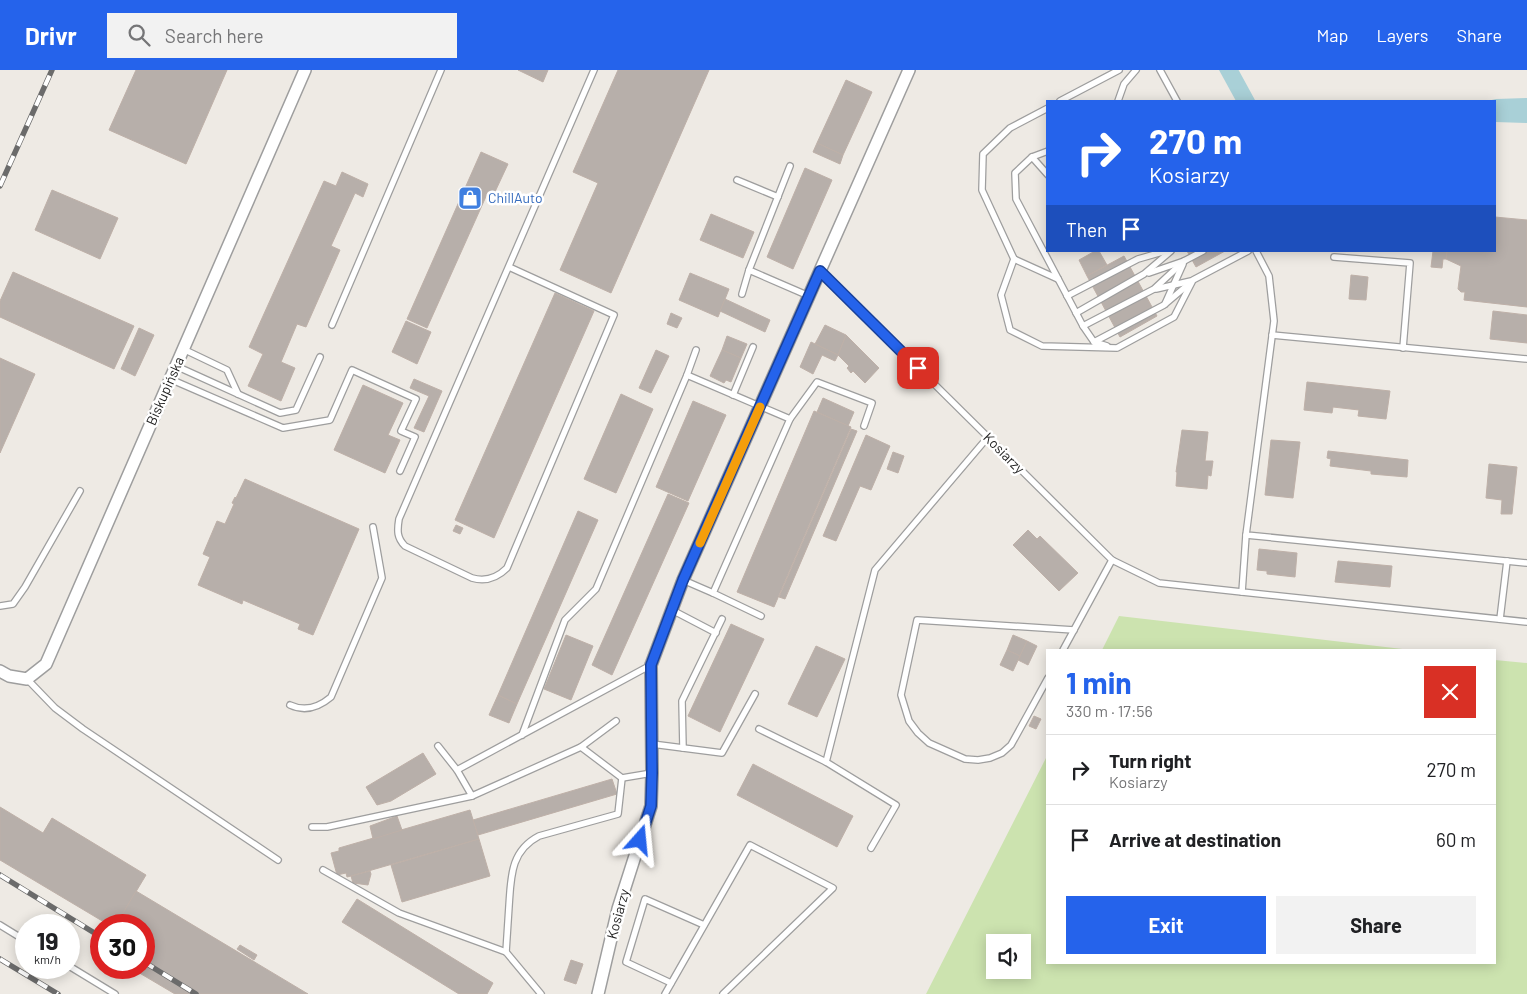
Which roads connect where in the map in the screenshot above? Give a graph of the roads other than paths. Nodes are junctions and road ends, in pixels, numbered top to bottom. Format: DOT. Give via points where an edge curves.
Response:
graph roads {
  1 [pos="305,70"];
  2 [pos="441,70"];
  3 [pos="594,70"];
  4 [pos="909,70"];
  5 [pos="1119,70"];
  6 [pos="1136,70"];
  7 [pos="1160,70"];
  8 [pos="1062,100"];
  9 [pos="1117,100"];
  10 [pos="1176,100"];
  11 [pos="1046,109"];
  12 [pos="1046,152"];
  13 [pos="1032,157"];
  14 [pos="790,166"];
  15 [pos="1046,173"];
  16 [pos="737,180"];
  17 [pos="778,197"];
  18 [pos="1146,252"];
  19 [pos="1162,252"];
  20 [pos="1170,252"];
  21 [pos="1201,252"];
  22 [pos="1246,252"];
  23 [pos="1257,252"];
  24 [pos="1334,257"];
  25 [pos="1014,258"];
  26 [pos="1138,259"];
  27 [pos="1184,261"];
  28 [pos="509,267"];
  29 [pos="749,270"];
  30 [pos="820,271"];
  31 [pos="1144,274"];
  32 [pos="1058,279"];
  33 [pos="1193,280"];
  34 [pos="1174,285"];
  35 [pos="1154,289"];
  36 [pos="742,294"];
  37 [pos="809,296"];
  38 [pos="1067,296"];
  39 [pos="1164,306"];
  40 [pos="1076,313"];
  41 [pos="332,325"];
  42 [pos="1083,326"];
  43 [pos="1272,335"];
  44 [pos="1094,342"];
  45 [pos="753,347"];
  46 [pos="1117,348"];
  47 [pos="1403,348"];
  48 [pos="183,349"];
  49 [pos="696,350"];
  50 [pos="320,357"];
  51 [pos="1527,359"];
  52 [pos="176,366"];
  53 [pos="687,375"];
  54 [pos="170,379"];
  55 [pos="238,394"];
  56 [pos="733,395"];
  57 [pos="760,407"];
  58 [pos="790,419"];
  59 [pos="864,426"];
  60 [pos="988,437"];
  61 [pos="400,471"];
  62 [pos="80,491"];
  63 [pos="373,527"];
  64 [pos="1246,536"];
  65 [pos="1112,560"];
  66 [pos="1507,561"];
  67 [pos="1527,563"];
  68 [pos="683,580"];
  69 [pos="1242,592"];
  70 [pos="713,593"];
  71 [pos="0,606"];
  72 [pos="672,610"];
  73 [pos="761,616"];
  74 [pos="722,619"];
  75 [pos="1500,619"];
  76 [pos="1527,622"];
  77 [pos="1074,630"];
  78 [pos="716,633"];
  79 [pos="1064,649"];
  80 [pos="651,665"];
  81 [pos="0,671"];
  82 [pos="28,680"];
  83 [pos="1046,682"];
  84 [pos="755,694"];
  85 [pos="290,706"];
  86 [pos="616,721"];
  87 [pos="760,729"];
  88 [pos="522,735"];
  89 [pos="652,744"];
  90 [pos="438,746"];
  91 [pos="580,747"];
  92 [pos="683,748"];
  93 [pos="826,762"];
  94 [pos="457,770"];
  95 [pos="652,773"];
  96 [pos="622,778"];
  97 [pos="472,796"];
  98 [pos="312,827"];
  99 [pos="871,848"];
  100 [pos="278,860"];
  101 [pos="323,870"];
  102 [pos="0,925"];
  103 [pos="704,925"];
  104 [pos="15,934"];
  105 [pos="506,952"];
  106 [pos="80,973"];
  107 [pos="671,983"];
  108 [pos="115,994"];
  109 [pos="540,994"];
  110 [pos="598,994"];
  111 [pos="665,994"];
  112 [pos="723,994"];
  1 -- 48 [label="street, Biskupińska"];
  2 -- 41 [label="lane"];
  3 -- 28 [label="lane"];
  4 -- 30 [label="street, Kosiarzy"];
  5 -- 8 [label="lane"];
  6 -- 9 [label="lane" via="1124,84"];
  7 -- 10 [label="lane"];
  11 -- 25 [label="lane" via="1010,128 983,154 982,190"];
  12 -- 13 [label="lane"];
  13 -- 15 [label="lane"];
  13 -- 32 [label="lane" via="1014,173 1016,199"];
  14 -- 17 [label="lane"];
  16 -- 17 [label="lane"];
  17 -- 29 [label="lane"];
  18 -- 26 [label="lane"];
  19 -- 26 [label="lane"];
  20 -- 31 [label="lane"];
  21 -- 27 [label="lane"];
  22 -- 33 [label="lane"];
  23 -- 43 [label="lane" via="1269,276 1274,322"];
  24 -- 47 [label="lane" via="1410,263"];
  25 -- 32 [label="lane"];
  25 -- 46 [label="lane" via="1001,295 1010,330 1042,346"];
  26 -- 38 [label="lane"];
  27 -- 31 [label="lane"];
  27 -- 34 [label="lane"];
  27 -- 35 [label="lane"];
  28 -- 28 [label="lane" via="398,527 400,541 406,546 481,581 500,575 507,568 614,315"];
  29 -- 36 [label="lane"];
  29 -- 37 [label="lane"];
  30 -- 37 [label="street, Kosiarzy"];
  30 -- 60 [label="lane, Kosiarzy"];
  31 -- 40 [label="lane"];
  32 -- 38 [label="lane"];
  33 -- 34 [label="lane"];
  33 -- 39 [label="lane"];
  33 -- 46 [label="lane" via="1174,317"];
  34 -- 35 [label="lane"];
  34 -- 39 [label="lane"];
  35 -- 42 [label="lane"];
  37 -- 57 [label="street, Kosiarzy"];
  38 -- 40 [label="lane"];
  39 -- 44 [label="lane"];
  40 -- 42 [label="lane"];
  42 -- 44 [label="lane"];
  43 -- 47 [label="lane"];
  43 -- 64 [label="lane"];
  44 -- 46 [label="lane"];
  45 -- 56 [label="lane"];
  47 -- 51 [label="lane"];
  48 -- 52 [label="street, Biskupińska"];
  48 -- 55 [label="lane" via="227,370"];
  49 -- 53 [label="lane"];
  50 -- 55 [label="lane" via="296,410 280,413"];
  52 -- 54 [label="street, Biskupińska"];
  52 -- 55 [label="lane"];
  53 -- 56 [label="lane"];
  53 -- 88 [label="lane" via="596,588 565,620"];
  54 -- 61 [label="lane" via="283,428 330,420 352,370 416,399 401,431 415,437"];
  54 -- 82 [label="street, Biskupińska" via="46,664"];
  56 -- 57 [label="lane"];
  57 -- 58 [label="lane"];
  57 -- 68 [label="street, Kosiarzy"];
  58 -- 59 [label="lane" via="817,382 872,403"];
  58 -- 70 [label="lane"];
  60 -- 65 [label="lane, Kosiarzy"];
  60 -- 93 [label="lane" via="875,570"];
  62 -- 71 [label="lane" via="25,587 13,604"];
  63 -- 85 [label="lane" via="382,578 331,697 311,709"];
  64 -- 66 [label="lane"];
  64 -- 69 [label="lane"];
  65 -- 69 [label="lane, Kosiarzy" via="1160,583"];
  65 -- 77 [label="lane"];
  66 -- 67 [label="lane"];
  66 -- 75 [label="lane"];
  68 -- 70 [label="lane"];
  68 -- 72 [label="street, Kosiarzy"];
  69 -- 75 [label="lane, Kosiarzy"];
  70 -- 73 [label="lane"];
  72 -- 78 [label="lane"];
  72 -- 80 [label="street, Kosiarzy"];
  74 -- 78 [label="lane"];
  75 -- 76 [label="lane, Kosiarzy"];
  77 -- 79 [label="lane"];
  77 -- 83 [label="lane" via="917,620 901,695 909,721 929,743 965,759 978,760 1002,753 1011,745"];
  78 -- 92 [label="lane" via="682,701"];
  80 -- 88 [label="lane"];
  80 -- 89 [label="street, Kosiarzy"];
  81 -- 82 [label="street"];
  82 -- 100 [label="lane" via="55,708 83,730"];
  84 -- 92 [label="lane" via="722,753"];
  86 -- 91 [label="lane"];
  87 -- 93 [label="lane"];
  88 -- 94 [label="lane"];
  89 -- 92 [label="lane"];
  89 -- 95 [label="street, Kosiarzy"];
  90 -- 94 [label="lane"];
  91 -- 96 [label="lane"];
  91 -- 97 [label="lane"];
  93 -- 99 [label="lane" via="896,804"];
  94 -- 97 [label="lane"];
  95 -- 96 [label="lane"];
  95 -- 110 [label="street, Kosiarzy" via="651,806 618,909"];
  96 -- 105 [label="lane" via="618,814 539,836 529,841 521,851 511,875"];
  97 -- 98 [label="lane" via="327,827"];
  101 -- 105 [label="lane" via="400,914"];
  102 -- 104 [label="lane"];
  103 -- 107 [label="lane"];
  103 -- 107 [label="lane" via="645,899 626,962"];
  103 -- 112 [label="lane" via="750,845 833,888"];
  105 -- 109 [label="lane"];
  106 -- 108 [label="lane"];
  107 -- 111 [label="lane"];
}
